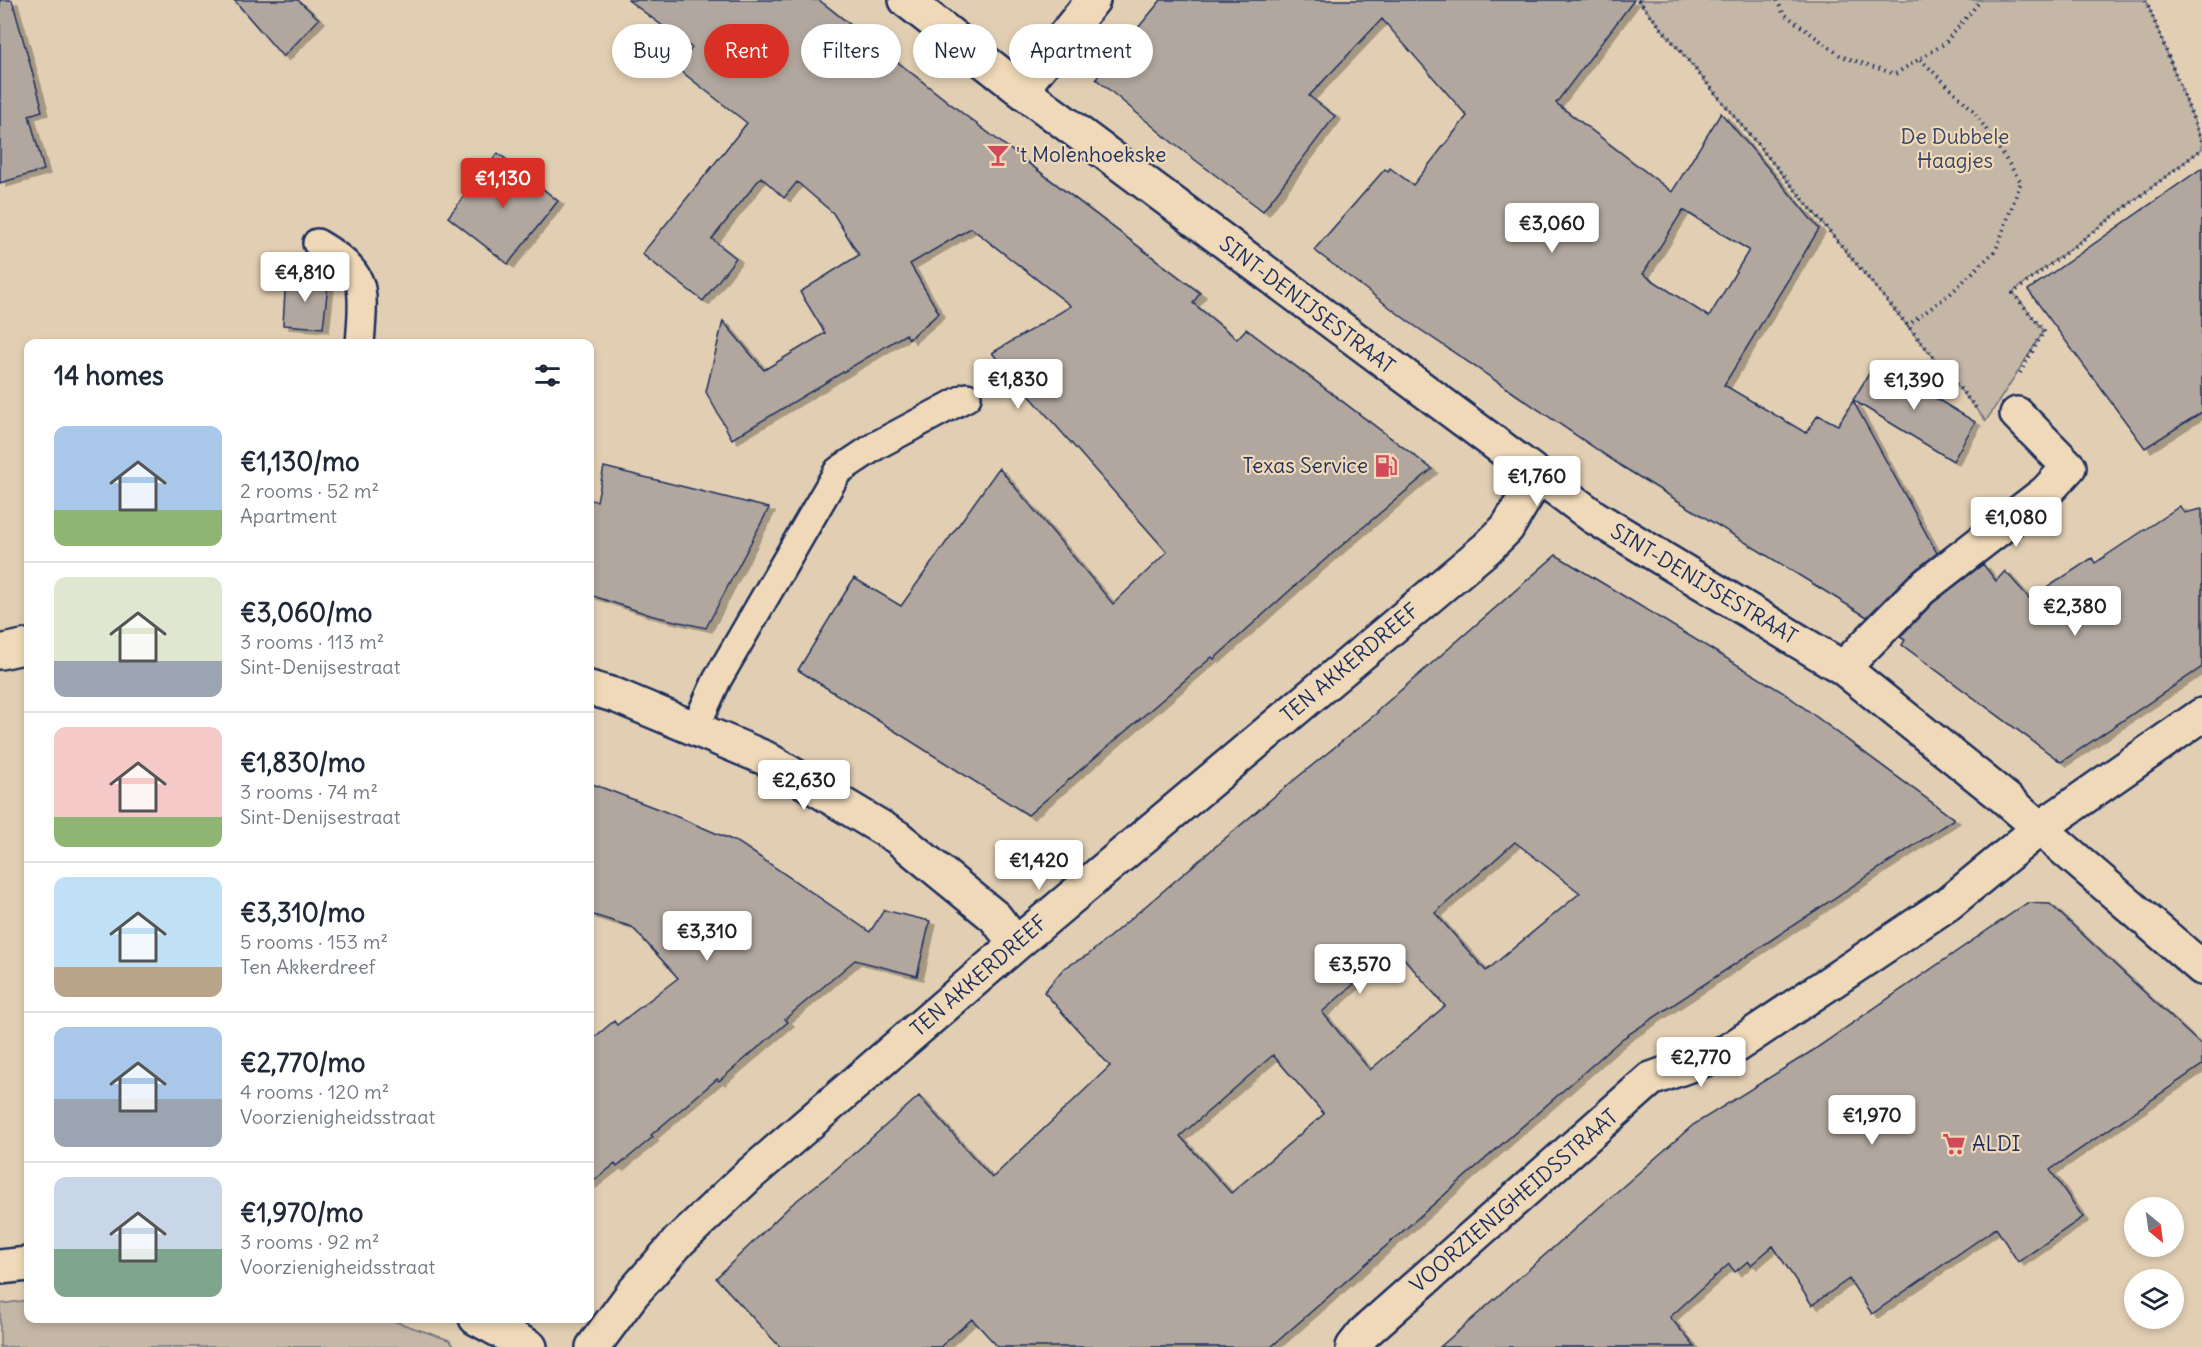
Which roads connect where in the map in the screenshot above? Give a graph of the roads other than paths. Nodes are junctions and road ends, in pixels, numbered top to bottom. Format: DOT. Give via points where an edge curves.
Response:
graph roads {
  1 [pos="906,0"];
  2 [pos="1093,0"];
  3 [pos="1021,90"];
  4 [pos="317,243"];
  5 [pos="360,339"];
  6 [pos="967,397"];
  7 [pos="2008,413"];
  8 [pos="1538,476"];
  9 [pos="24,647"];
  10 [pos="0,652"];
  11 [pos="1843,668"];
  12 [pos="594,689"];
  13 [pos="2202,715"];
  14 [pos="695,729"];
  15 [pos="2040,828"];
  16 [pos="1016,944"];
  17 [pos="2202,968"];
  18 [pos="24,1264"];
  19 [pos="0,1267"];
  20 [pos="485,1323"];
  21 [pos="530,1347"];
  22 [pos="593,1347"];
  23 [pos="1353,1347"];
  1 -- 3 [label="street, SINT-DENIJSESTRAAT"];
  2 -- 3 [label="street"];
  3 -- 8 [label="street, SINT-DENIJSESTRAAT"];
  4 -- 5 [label="lane" via="338,255 359,282"];
  6 -- 14 [label="lane" via="877,445 838,471 717,680"];
  7 -- 11 [label="street" via="2069,467 2046,492 1921,588"];
  8 -- 11 [label="street, SINT-DENIJSESTRAAT" via="1594,517"];
  8 -- 16 [label="street, TEN AKKERDREEF" via="1507,528 1487,548"];
  9 -- 10 [label="street"];
  11 -- 15 [label="street, SINT-DENIJSESTRAAT"];
  12 -- 14 [label="street"];
  13 -- 15 [label="street, VOORZIENIGHEIDSSTRAAT"];
  14 -- 16 [label="street" via="765,758 897,837 995,917"];
  15 -- 17 [label="street, SINT-DENIJSESTRAAT"];
  15 -- 23 [label="street, VOORZIENIGHEIDSSTRAAT" via="1949,903 1728,1052 1651,1079 1372,1325"];
  16 -- 22 [label="street, TEN AKKERDREEF" via="679,1240"];
  18 -- 19 [label="street"];
  20 -- 21 [label="street"];
}
